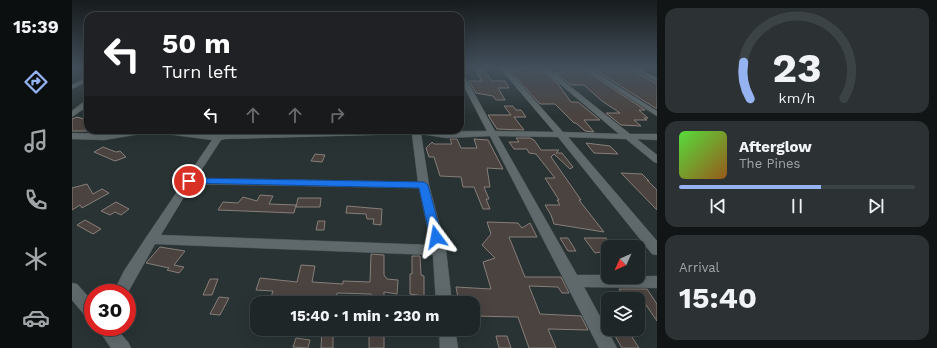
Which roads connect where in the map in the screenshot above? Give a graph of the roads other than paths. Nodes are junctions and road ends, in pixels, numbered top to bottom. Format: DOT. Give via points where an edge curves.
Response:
graph roads {
  1 [pos="466,84"];
  2 [pos="518,84"];
  3 [pos="564,84"];
  4 [pos="611,84"];
  5 [pos="84,106"];
  6 [pos="657,114"];
  7 [pos="72,116"];
  8 [pos="493,133"];
  9 [pos="112,134"];
  10 [pos="202,134"];
  11 [pos="232,134"];
  12 [pos="417,134"];
  13 [pos="440,134"];
  14 [pos="559,134"];
  15 [pos="215,135"];
  16 [pos="72,136"];
  17 [pos="629,136"];
  18 [pos="657,137"];
  19 [pos="657,160"];
  20 [pos="189,181"];
  21 [pos="424,185"];
  22 [pos="151,239"];
  23 [pos="439,250"];
  24 [pos="657,250"];
  25 [pos="573,281"];
  26 [pos="657,282"];
  27 [pos="124,284"];
  28 [pos="72,289"];
  29 [pos="443,296"];
  30 [pos="84,303"];
  31 [pos="112,336"];
  32 [pos="448,336"];
  33 [pos="122,348"];
  34 [pos="449,348"];
  35 [pos="608,348"];
  1 -- 8 [label="street"];
  2 -- 14 [label="street"];
  3 -- 17 [label="street"];
  4 -- 6 [label="street"];
  5 -- 7 [label="street"];
  8 -- 13 [label="street"];
  8 -- 14 [label="street"];
  8 -- 25 [label="street"];
  9 -- 16 [label="street" via="93,138"];
  10 -- 15 [label="street"];
  11 -- 15 [label="street"];
  12 -- 21 [label="street"];
  14 -- 17 [label="street"];
  14 -- 24 [label="street"];
  15 -- 20 [label="street"];
  17 -- 18 [label="street"];
  17 -- 19 [label="street"];
  20 -- 21 [label="street"];
  20 -- 22 [label="street"];
  21 -- 23 [label="street"];
  22 -- 23 [label="street"];
  22 -- 27 [label="street"];
  23 -- 29 [label="street"];
  25 -- 26 [label="street"];
  25 -- 35 [label="street"];
  28 -- 30 [label="street"];
  31 -- 33 [label="street"];
  32 -- 34 [label="street"];
}
